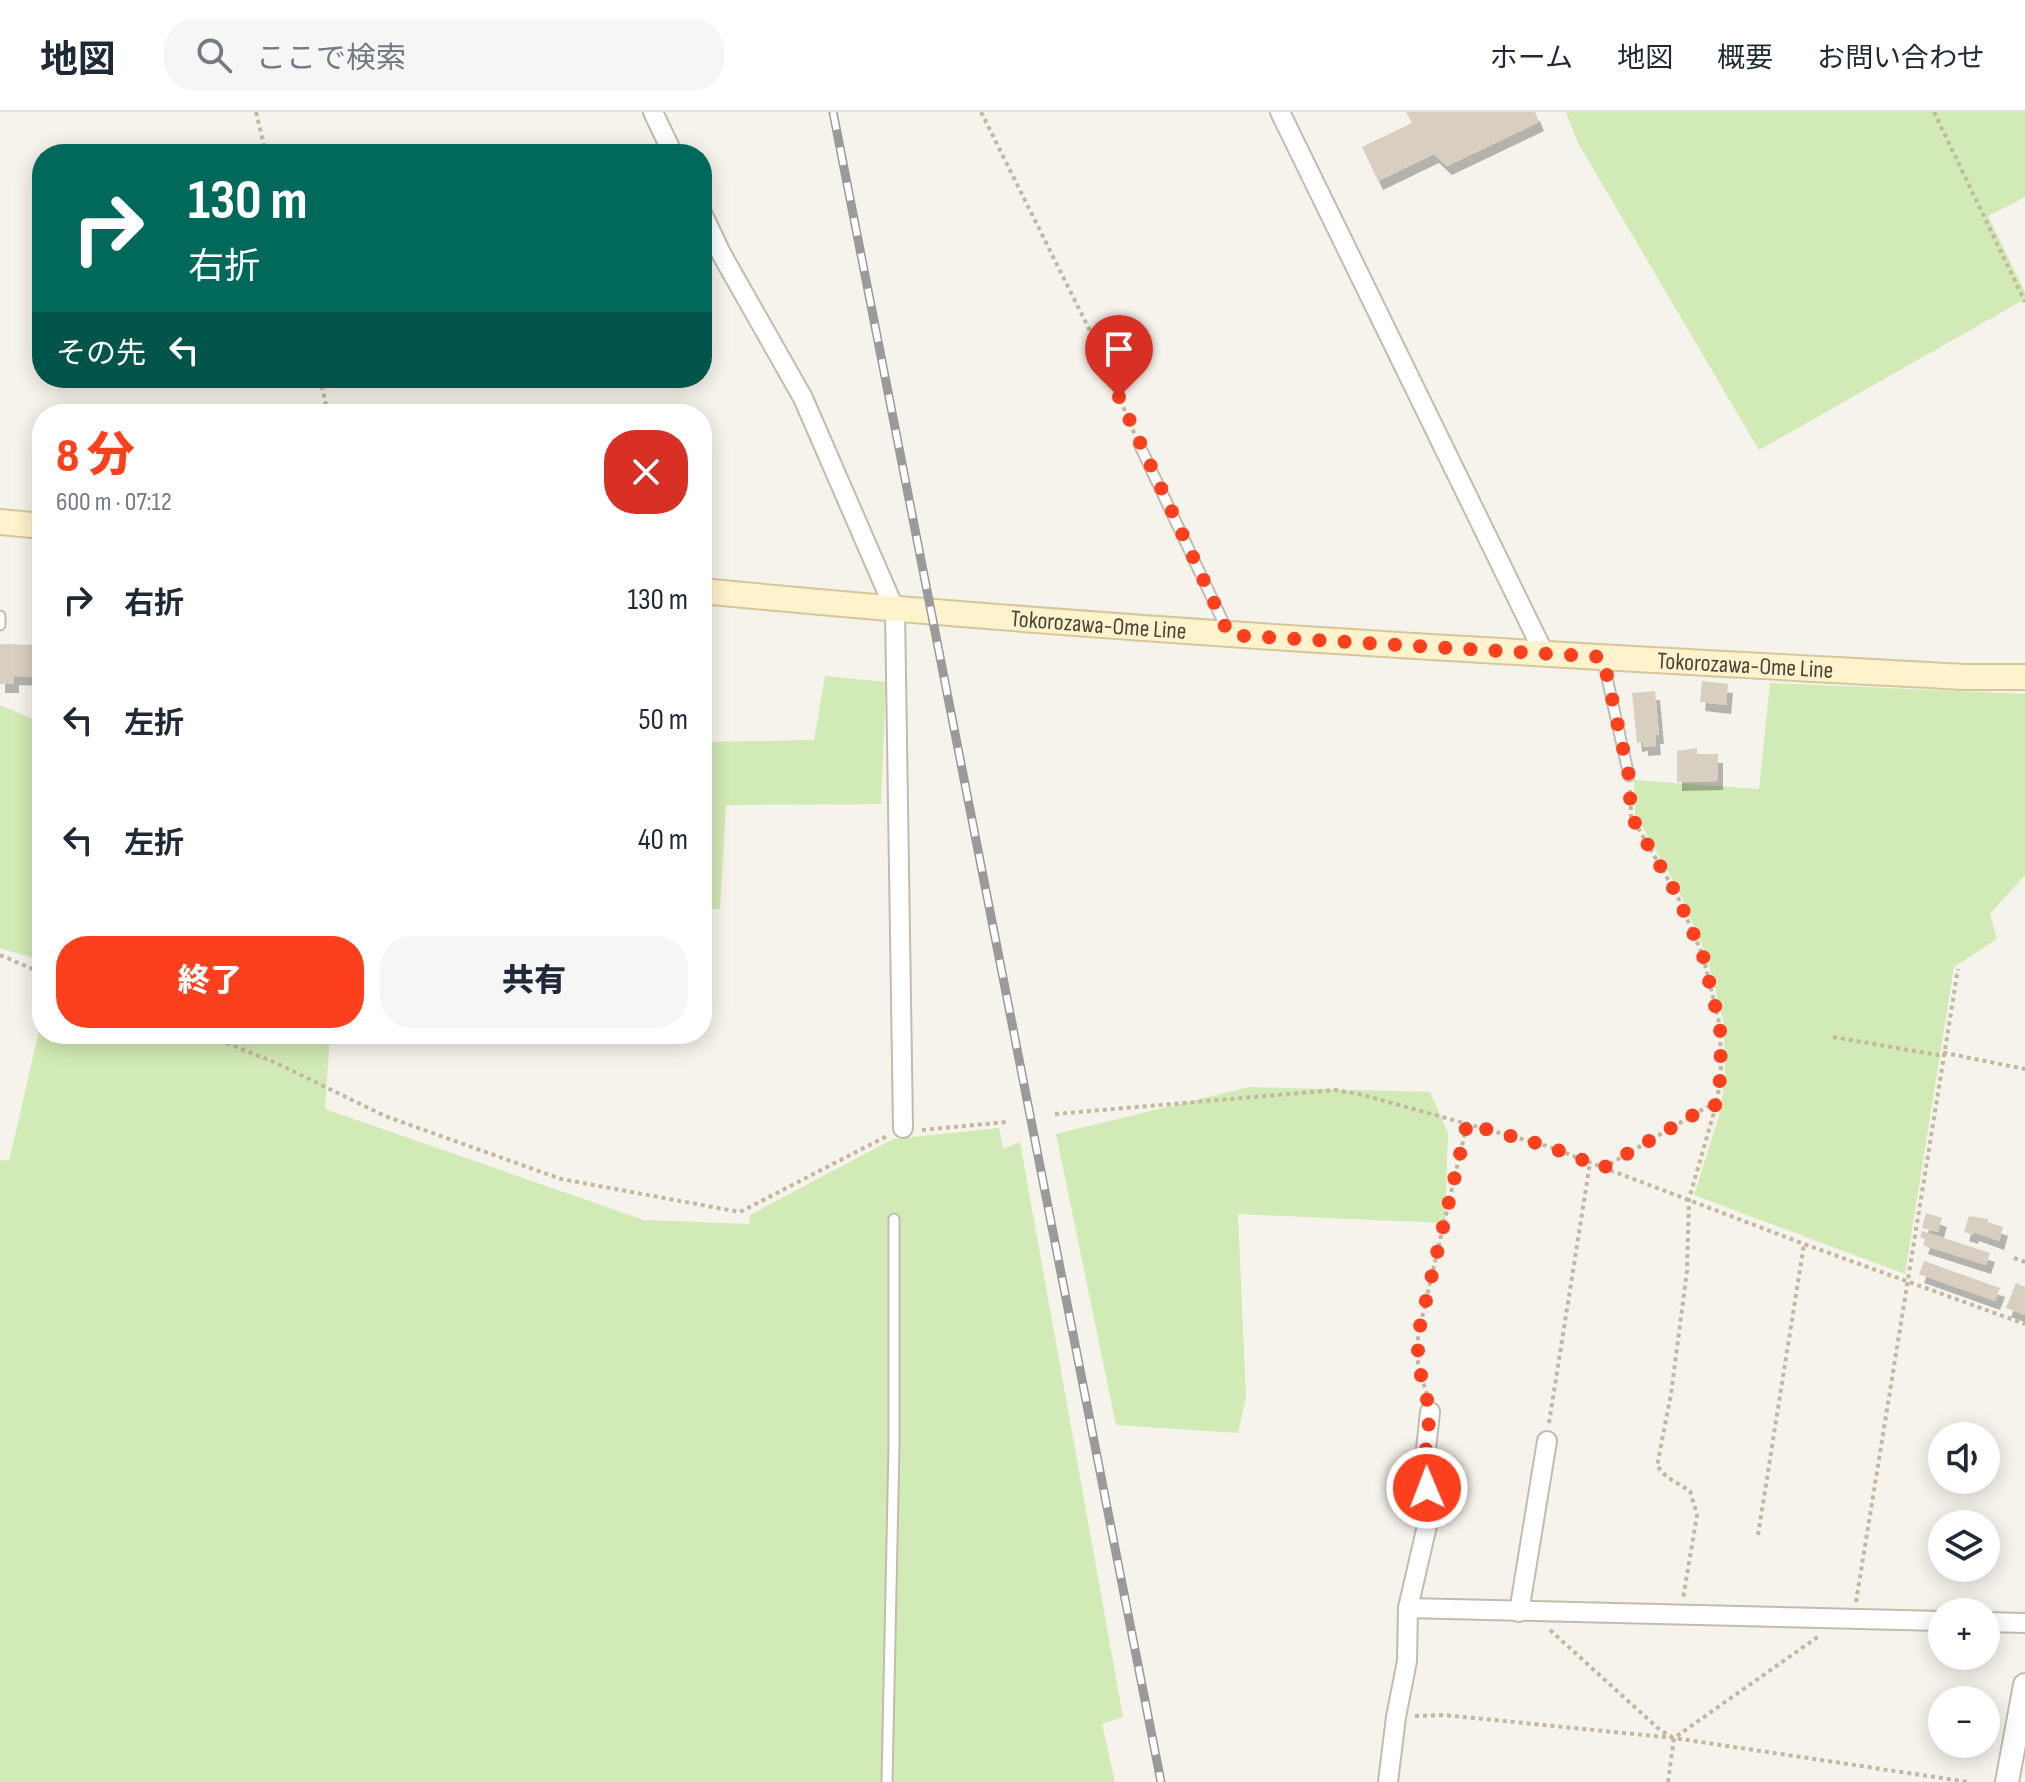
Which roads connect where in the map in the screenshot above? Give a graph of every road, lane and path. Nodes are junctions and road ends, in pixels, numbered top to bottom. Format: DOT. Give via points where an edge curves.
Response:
graph roads {
  1 [pos="256,112"];
  2 [pos="653,112"];
  3 [pos="981,112"];
  4 [pos="1280,112"];
  5 [pos="1934,112"];
  6 [pos="264,144"];
  7 [pos="668,144"];
  8 [pos="712,234"];
  9 [pos="2024,300"];
  10 [pos="1139,444"];
  11 [pos="0,522"];
  12 [pos="32,525"];
  13 [pos="712,592"];
  14 [pos="895,610"];
  15 [pos="0,616"];
  16 [pos="0,625"];
  17 [pos="1229,635"];
  18 [pos="1544,653"];
  19 [pos="1603,657"];
  20 [pos="2025,677"];
  21 [pos="1629,776"];
  22 [pos="0,955"];
  23 [pos="32,969"];
  24 [pos="1958,969"];
  25 [pos="1833,1037"];
  26 [pos="229,1044"];
  27 [pos="1945,1053"];
  28 [pos="2025,1069"];
  29 [pos="1716,1105"];
  30 [pos="1055,1114"];
  31 [pos="1006,1122"];
  32 [pos="1467,1124"];
  33 [pos="903,1128"];
  34 [pos="1590,1163"];
  35 [pos="1603,1168"];
  36 [pos="1689,1199"];
  37 [pos="894,1219"];
  38 [pos="1804,1244"];
  39 [pos="2014,1258"];
  40 [pos="2025,1262"];
  41 [pos="1908,1280"];
  42 [pos="2025,1324"];
  43 [pos="1430,1412"];
  44 [pos="1547,1441"];
  45 [pos="1758,1535"];
  46 [pos="1408,1608"];
  47 [pos="1519,1612"];
  48 [pos="1541,1612"];
  49 [pos="1681,1615"];
  50 [pos="1848,1619"];
  51 [pos="1928,1621"];
  52 [pos="2000,1622"];
  53 [pos="2025,1623"];
  54 [pos="2025,1685"];
  55 [pos="1396,1717"];
  56 [pos="1674,1738"];
  57 [pos="887,1782"];
  58 [pos="1388,1782"];
  59 [pos="1668,1782"];
  60 [pos="1968,1782"];
  61 [pos="2007,1782"];
  1 -- 6 [label="path"];
  2 -- 7 [label="street"];
  3 -- 10 [label="path" via="1099,349"];
  4 -- 18 [label="street"];
  5 -- 9 [label="path"];
  8 -- 14 [label="street" via="803,398"];
  10 -- 17 [label="lane"];
  11 -- 12 [label="main road"];
  13 -- 14 [label="main road, Tokorozawa-Ome Line"];
  14 -- 17 [label="main road, Tokorozawa-Ome Line"];
  14 -- 33 [label="street"];
  15 -- 16 [label="lane"];
  17 -- 18 [label="main road, Tokorozawa-Ome Line"];
  18 -- 19 [label="main road, Tokorozawa-Ome Line"];
  19 -- 20 [label="main road, Tokorozawa-Ome Line"];
  19 -- 21 [label="lane"];
  21 -- 29 [label="path" via="1631,816 1676,893 1703,956 1720,1026"];
  22 -- 23 [label="path"];
  24 -- 27 [label="path"];
  25 -- 27 [label="path"];
  26 -- 33 [label="path" via="385,1116 561,1179 740,1212"];
  27 -- 28 [label="path"];
  27 -- 41 [label="path"];
  29 -- 35 [label="path"];
  29 -- 36 [label="path"];
  30 -- 32 [label="path" via="1335,1090"];
  31 -- 33 [label="path"];
  32 -- 34 [label="path"];
  32 -- 43 [label="path" via="1418,1335 1418,1363"];
  34 -- 35 [label="path"];
  34 -- 44 [label="path"];
  35 -- 36 [label="path"];
  36 -- 38 [label="path"];
  36 -- 49 [label="path" via="1687,1271 1657,1466 1690,1491 1697,1515"];
  37 -- 57 [label="lane"];
  38 -- 41 [label="path"];
  38 -- 45 [label="path"];
  39 -- 40 [label="path"];
  41 -- 42 [label="path"];
  41 -- 50 [label="path"];
  43 -- 46 [label="street" via="1425,1458 1429,1517"];
  44 -- 47 [label="street"];
  46 -- 47 [label="street"];
  46 -- 55 [label="street" via="1407,1661"];
  47 -- 48 [label="street"];
  48 -- 49 [label="street"];
  48 -- 56 [label="path" via="1552,1633"];
  49 -- 50 [label="street"];
  50 -- 51 [label="street"];
  50 -- 56 [label="path"];
  52 -- 53 [label="street"];
  54 -- 61 [label="street"];
  55 -- 56 [label="path" via="1444,1715"];
  55 -- 58 [label="street"];
  56 -- 59 [label="path"];
  56 -- 60 [label="path"];
}
